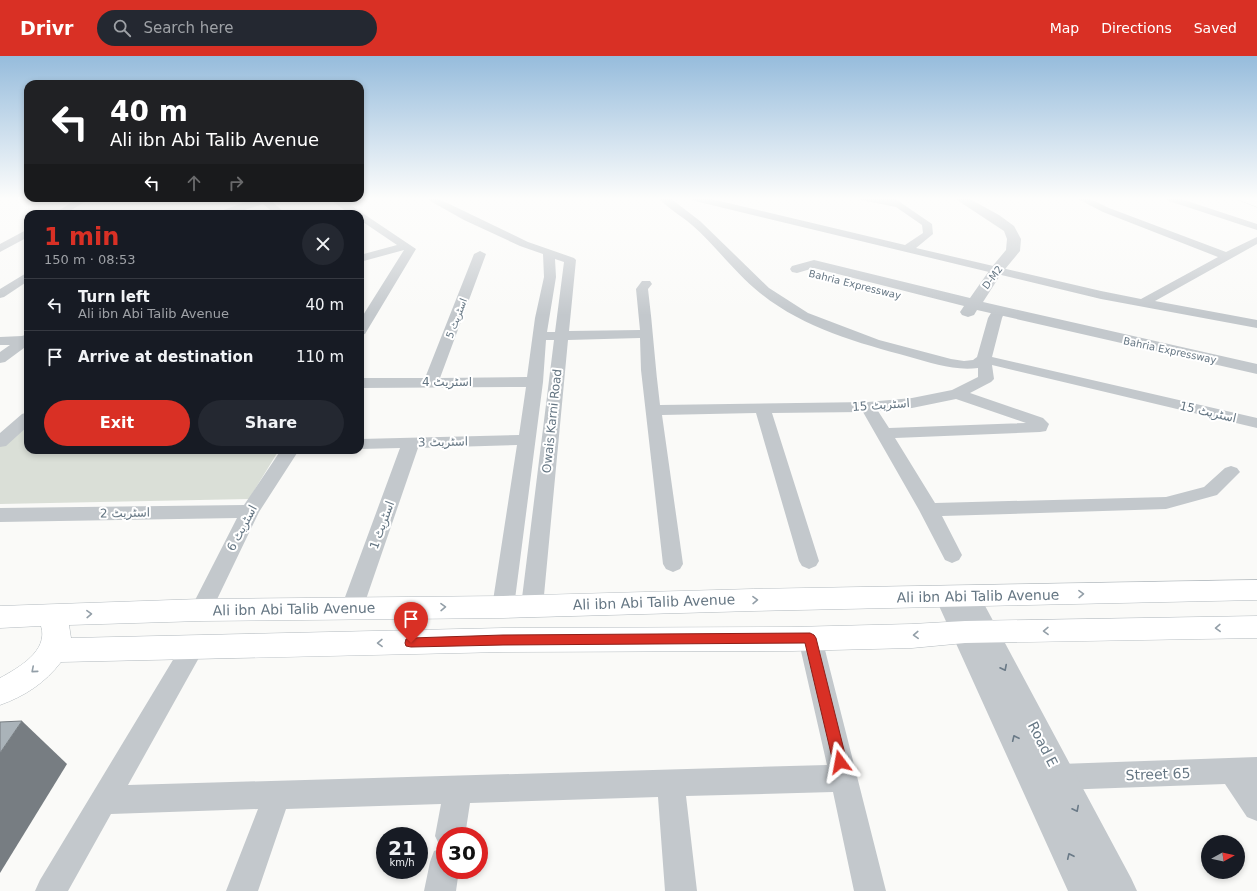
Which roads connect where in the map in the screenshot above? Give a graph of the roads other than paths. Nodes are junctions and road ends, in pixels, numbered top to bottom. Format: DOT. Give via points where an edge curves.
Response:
graph roads {
  1 [pos="20,237"];
  2 [pos="391,237"];
  3 [pos="508,237"];
  4 [pos="709,237"];
  5 [pos="857,237"];
  6 [pos="924,237"];
  7 [pos="1013,237"];
  8 [pos="1176,237"];
  9 [pos="1257,240"];
  10 [pos="405,246"];
  11 [pos="0,249"];
  12 [pos="907,249"];
  13 [pos="548,252"];
  14 [pos="480,254"];
  15 [pos="1228,257"];
  16 [pos="364,258"];
  17 [pos="996,271"];
  18 [pos="24,279"];
  19 [pos="646,284"];
  20 [pos="0,294"];
  21 [pos="1142,303"];
  22 [pos="970,308"];
  23 [pos="997,314"];
  24 [pos="364,324"];
  25 [pos="1257,324"];
  26 [pos="647,334"];
  27 [pos="540,336"];
  28 [pos="561,336"];
  29 [pos="24,339"];
  30 [pos="0,341"];
  31 [pos="24,341"];
  32 [pos="984,359"];
  33 [pos="0,360"];
  34 [pos="1257,369"];
  35 [pos="1257,378"];
  36 [pos="431,382"];
  37 [pos="535,382"];
  38 [pos="364,383"];
  39 [pos="957,394"];
  40 [pos="868,407"];
  41 [pos="763,409"];
  42 [pos="653,410"];
  43 [pos="24,421"];
  44 [pos="1257,423"];
  45 [pos="884,433"];
  46 [pos="527,440"];
  47 [pos="0,442"];
  48 [pos="411,442"];
  49 [pos="364,444"];
  50 [pos="287,454"];
  51 [pos="1231,472"];
  52 [pos="250,510"];
  53 [pos="929,510"];
  54 [pos="0,514"];
  55 [pos="952,555"];
  56 [pos="809,561"];
  57 [pos="673,564"];
  58 [pos="1257,590"];
  59 [pos="957,596"];
  60 [pos="532,606"];
  61 [pos="503,607"];
  62 [pos="352,608"];
  63 [pos="201,610"];
  64 [pos="50,615"];
  65 [pos="2,619"];
  66 [pos="1257,627"];
  67 [pos="975,632"];
  68 [pos="810,638"];
  69 [pos="193,647"];
  70 [pos="53,650"];
  71 [pos="0,692"];
  72 [pos="1244,771"];
  73 [pos="1060,777"];
  74 [pos="843,778"];
  75 [pos="671,783"];
  76 [pos="458,790"];
  77 [pos="277,795"];
  78 [pos="104,800"];
  79 [pos="1257,807"];
  80 [pos="452,827"];
  81 [pos="442,879"];
  82 [pos="51,891"];
  83 [pos="242,891"];
  84 [pos="440,891"];
  85 [pos="681,891"];
  86 [pos="870,891"];
  87 [pos="1087,891"];
  88 [pos="1118,891"];
  1 -- 11 [label="street"];
  2 -- 10 [label="street"];
  3 -- 13 [label="street, Owais Karni Road"];
  4 -- 32 [label="street" via="765,291 818,323 874,344 950,363 977,364"];
  5 -- 12 [label="street"];
  6 -- 12 [label="street"];
  7 -- 17 [label="street, D-M2" via="1013,250"];
  8 -- 15 [label="street"];
  9 -- 15 [label="street"];
  10 -- 16 [label="street"];
  10 -- 24 [label="street" via="410,249"];
  12 -- 17 [label="street"];
  13 -- 27 [label="street, Owais Karni Road" via="551,259 550,272"];
  13 -- 28 [label="street, Owais Karni Road" via="570,260"];
  14 -- 36 [label="street, اسٹریٹ 5"];
  15 -- 21 [label="street"];
  17 -- 21 [label="street"];
  17 -- 22 [label="street, D-M2"];
  18 -- 20 [label="street"];
  19 -- 26 [label="street" via="642,289"];
  21 -- 25 [label="street"];
  22 -- 22 [label="street, Bahria Expressway" via="797,269 814,264"];
  22 -- 23 [label="street, Bahria Expressway"];
  23 -- 32 [label="street"];
  23 -- 34 [label="street, Bahria Expressway"];
  23 -- 35 [label="street, Bahria Expressway"];
  26 -- 28 [label="street"];
  26 -- 42 [label="street"];
  27 -- 28 [label="street"];
  27 -- 37 [label="street, Owais Karni Road"];
  28 -- 60 [label="street, Owais Karni Road"];
  29 -- 30 [label="street"];
  31 -- 33 [label="street"];
  32 -- 39 [label="street, اسٹریٹ 15" via="986,379"];
  32 -- 44 [label="street, اسٹریٹ 15"];
  36 -- 37 [label="street, اسٹریٹ 4"];
  36 -- 38 [label="street, اسٹریٹ 4"];
  37 -- 46 [label="street, Owais Karni Road"];
  39 -- 40 [label="street, اسٹریٹ 15" via="912,403"];
  39 -- 45 [label="street" via="1042,424 1040,427"];
  40 -- 41 [label="street, اسٹریٹ 15"];
  40 -- 45 [label="street"];
  41 -- 42 [label="street, اسٹریٹ 15"];
  41 -- 56 [label="street"];
  42 -- 57 [label="street"];
  43 -- 47 [label="street"];
  45 -- 53 [label="street"];
  46 -- 48 [label="street, اسٹریٹ 3"];
  46 -- 61 [label="street, Owais Karni Road"];
  48 -- 49 [label="street, اسٹریٹ 3"];
  48 -- 62 [label="street, اسٹریٹ 1"];
  50 -- 52 [label="street, اسٹریٹ 6"];
  51 -- 53 [label="street" via="1210,491 1166,503"];
  52 -- 54 [label="street, اسٹریٹ 2"];
  52 -- 63 [label="street, اسٹریٹ 6"];
  53 -- 55 [label="street"];
  59 -- 58 [label="main road, Ali ibn Abi Talib Avenue, one-way"];
  60 -- 59 [label="main road, Ali ibn Abi Talib Avenue, one-way"];
  59 -- 67 [label="street, Road E"];
  60 -- 61 [label="main road, Ali ibn Abi Talib Avenue"];
  62 -- 61 [label="main road, Ali ibn Abi Talib Avenue, one-way"];
  62 -- 63 [label="main road, Ali ibn Abi Talib Avenue"];
  64 -- 63 [label="main road, Ali ibn Abi Talib Avenue, one-way"];
  64 -- 65 [label="main road, Ali ibn Abi Talib Avenue"];
  64 -- 70 [label="main road" via="56,627 57,637"];
  66 -- 67 [label="main road, one-way"];
  67 -- 68 [label="main road, one-way"];
  67 -- 73 [label="street, Road E, one-way"];
  87 -- 67 [label="street, Road E, one-way"];
  68 -- 69 [label="main road, one-way" via="503,640"];
  68 -- 74 [label="street"];
  69 -- 70 [label="main road"];
  69 -- 78 [label="street"];
  70 -- 71 [label="main road, one-way" via="26,678"];
  72 -- 73 [label="street, Street 65"];
  72 -- 79 [label="street"];
  73 -- 88 [label="street, Road E, one-way"];
  74 -- 75 [label="street"];
  74 -- 86 [label="street"];
  75 -- 76 [label="street"];
  75 -- 85 [label="street"];
  76 -- 77 [label="street"];
  76 -- 80 [label="street"];
  77 -- 78 [label="street"];
  77 -- 83 [label="street"];
  78 -- 82 [label="street"];
  81 -- 84 [label="street"];
}
